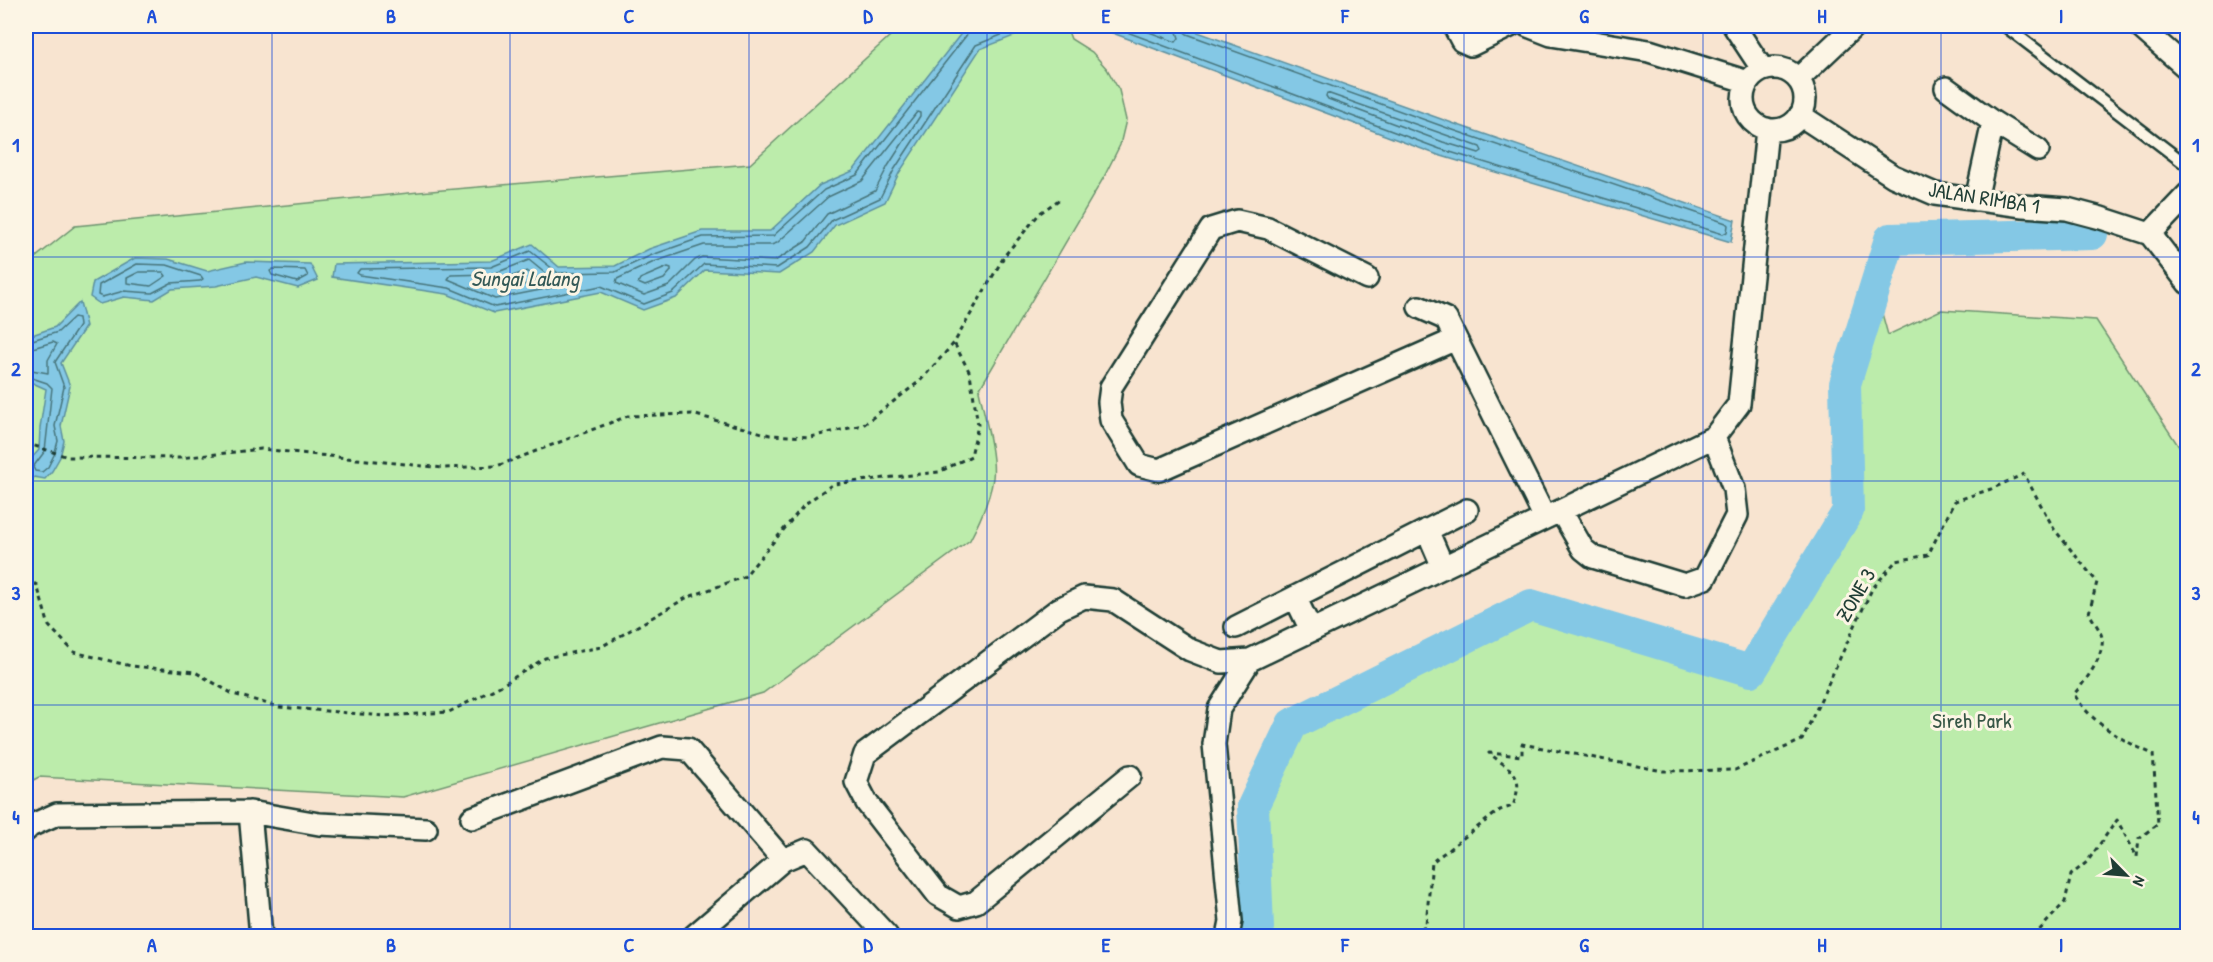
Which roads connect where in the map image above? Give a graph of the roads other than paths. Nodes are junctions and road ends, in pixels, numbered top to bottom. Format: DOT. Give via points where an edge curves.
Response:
graph roads {
  1 [pos="1454,26"];
  2 [pos="1510,26"];
  3 [pos="1528,26"];
  4 [pos="1734,26"];
  5 [pos="1854,26"];
  6 [pos="2005,26"];
  7 [pos="2139,26"];
  8 [pos="2187,69"];
  9 [pos="1755,76"];
  10 [pos="1798,79"];
  11 [pos="1946,88"];
  12 [pos="1800,115"];
  13 [pos="1993,122"];
  14 [pos="1767,129"];
  15 [pos="2038,150"];
  16 [pos="2187,165"];
  17 [pos="2187,194"];
  18 [pos="1976,200"];
  19 [pos="2150,234"];
  20 [pos="1367,278"];
  21 [pos="2187,283"];
  22 [pos="1419,307"];
  23 [pos="1456,339"];
  24 [pos="1714,437"];
  25 [pos="1467,510"];
  26 [pos="1553,514"];
  27 [pos="1427,530"];
  28 [pos="1443,567"];
  29 [pos="1294,597"];
  30 [pos="1236,627"];
  31 [pos="1311,630"];
  32 [pos="1250,660"];
  33 [pos="1130,776"];
  34 [pos="250,812"];
  35 [pos="472,818"];
  36 [pos="426,829"];
  37 [pos="26,830"];
  38 [pos="783,860"];
  39 [pos="261,936"];
  40 [pos="694,936"];
  41 [pos="887,936"];
  42 [pos="1228,936"];
  1 -- 2 [label="street" via="1462,41 1471,45"];
  3 -- 9 [label="street" via="1551,35 1649,51"];
  4 -- 9 [label="street"];
  5 -- 10 [label="street"];
  6 -- 16 [label="lane"];
  7 -- 8 [label="street"];
  9 -- 10 [label="street" via="1782,69"];
  9 -- 14 [label="street" via="1744,91 1746,110 1750,118"];
  10 -- 12 [label="street" via="1805,96"];
  11 -- 13 [label="street"];
  12 -- 14 [label="street" via="1786,127"];
  12 -- 18 [label="street, JALAN RIMBA 1" via="1893,176 1935,194"];
  13 -- 15 [label="street"];
  13 -- 18 [label="street"];
  14 -- 24 [label="street" via="1739,404"];
  17 -- 19 [label="street"];
  18 -- 19 [label="street, JALAN RIMBA 1" via="2067,209"];
  19 -- 21 [label="street"];
  20 -- 23 [label="street" via="1268,228 1237,221 1211,229 1112,387 1111,420 1139,465 1159,470"];
  22 -- 23 [label="street" via="1446,320"];
  23 -- 26 [label="street"];
  24 -- 26 [label="street"];
  24 -- 26 [label="street" via="1734,489 1737,514 1705,578 1685,585 1593,557"];
  25 -- 27 [label="street"];
  26 -- 28 [label="street"];
  27 -- 28 [label="street"];
  27 -- 29 [label="street"];
  28 -- 31 [label="street"];
  29 -- 30 [label="street"];
  29 -- 31 [label="street"];
  31 -- 32 [label="street"];
  32 -- 33 [label="street" via="1221,662 1190,650 1113,600 1084,597 1059,609 865,754 856,782 867,803 938,895 959,907 976,902"];
  32 -- 42 [label="street" via="1219,708 1214,744 1231,921"];
  34 -- 36 [label="street" via="319,824"];
  34 -- 37 [label="street" via="57,814"];
  34 -- 39 [label="street"];
  35 -- 38 [label="street" via="662,747 688,749"];
  38 -- 40 [label="street"];
  38 -- 41 [label="street" via="807,850"];
}
